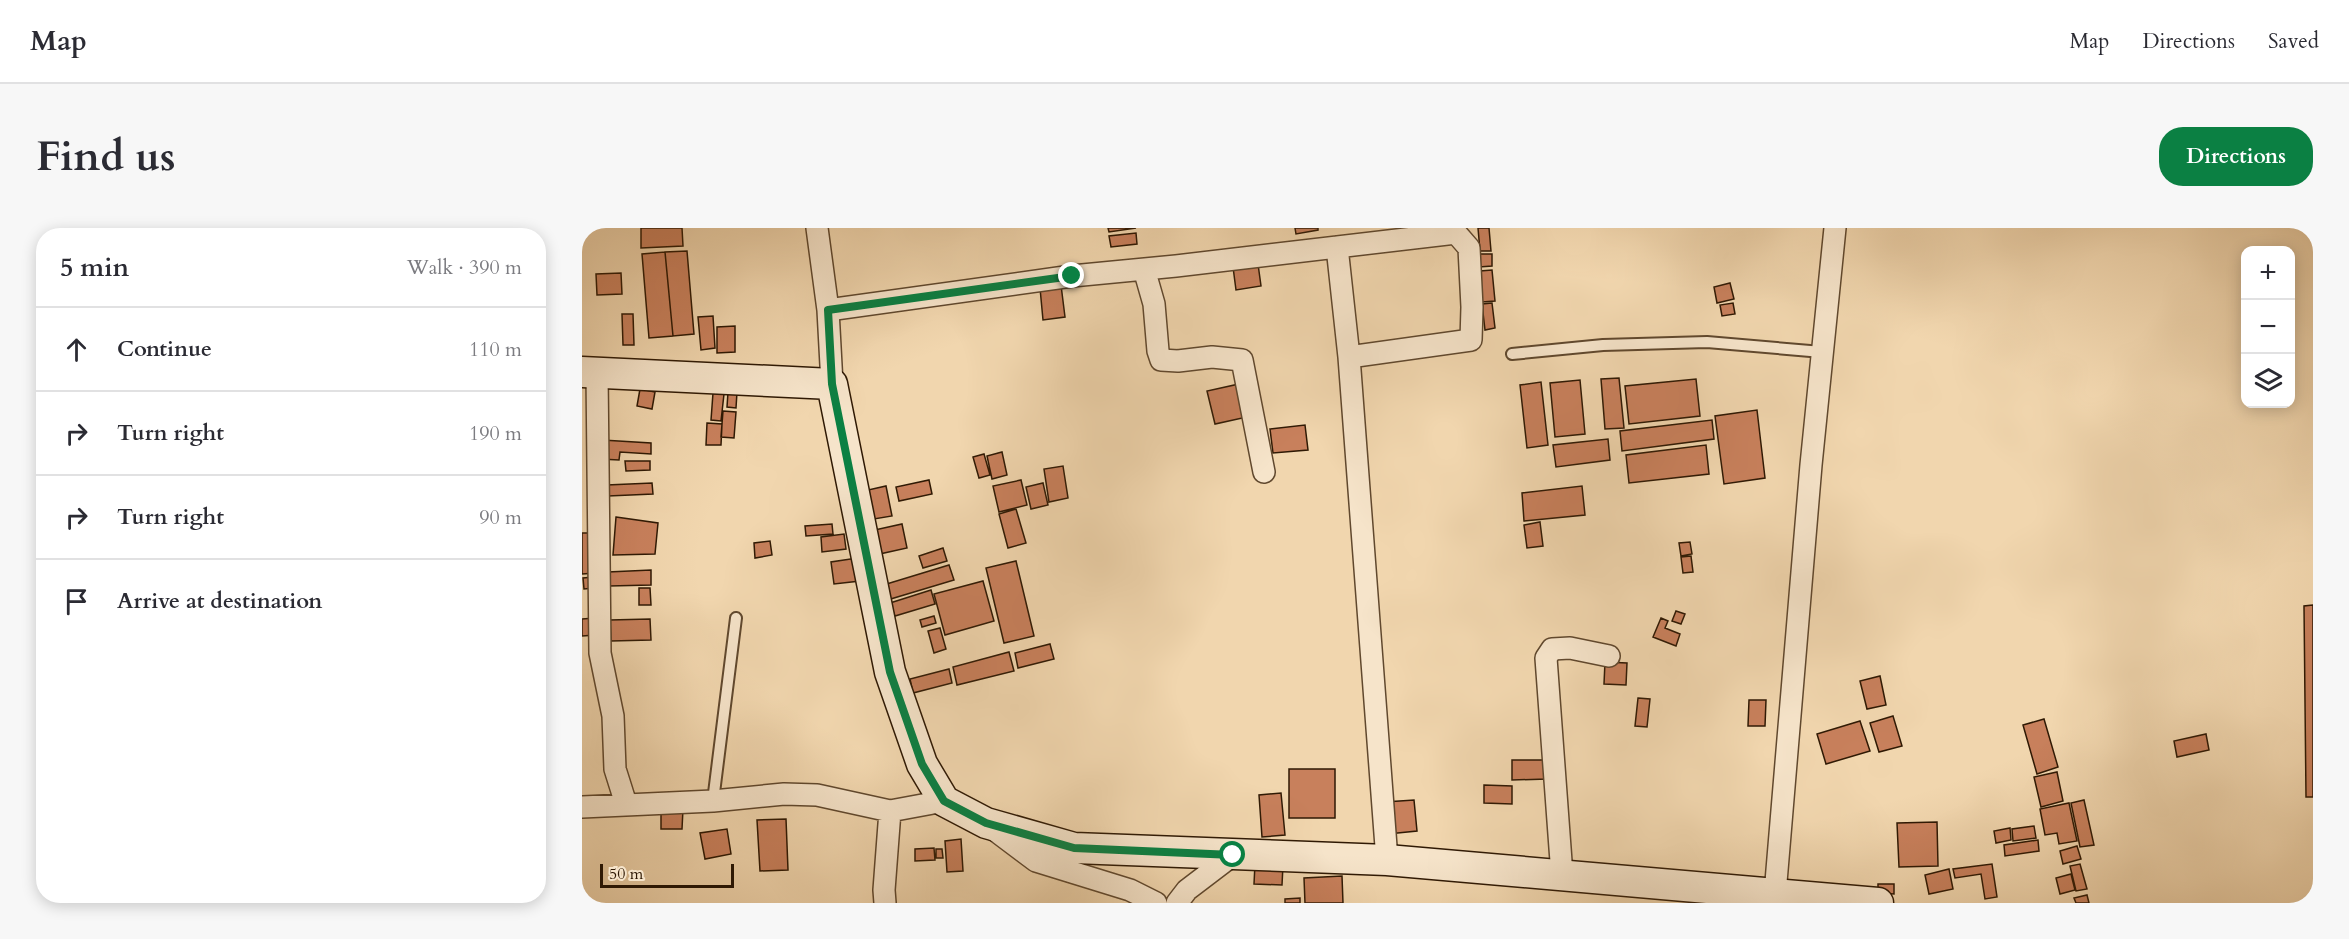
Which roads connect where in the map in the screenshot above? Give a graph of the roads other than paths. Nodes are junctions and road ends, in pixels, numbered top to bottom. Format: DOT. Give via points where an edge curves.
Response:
graph roads {
  1 [pos="817,228"];
  2 [pos="1835,228"];
  3 [pos="1458,230"];
  4 [pos="1337,247"];
  5 [pos="1144,269"];
  6 [pos="828,310"];
  7 [pos="1822,352"];
  8 [pos="1512,354"];
  9 [pos="1349,357"];
  10 [pos="589,372"];
  11 [pos="832,384"];
  12 [pos="1264,472"];
  13 [pos="736,618"];
  14 [pos="1609,656"];
  15 [pos="713,801"];
  16 [pos="944,801"];
  17 [pos="626,804"];
  18 [pos="582,807"];
  19 [pos="890,811"];
  20 [pos="986,823"];
  21 [pos="1233,855"];
  22 [pos="1387,860"];
  23 [pos="1562,875"];
  24 [pos="1775,894"];
  25 [pos="885,903"];
  26 [pos="1156,903"];
  27 [pos="1177,903"];
  28 [pos="1878,903"];
  1 -- 6 [label="street"];
  2 -- 7 [label="street"];
  3 -- 4 [label="street"];
  3 -- 9 [label="street" via="1469,248 1471,340"];
  4 -- 5 [label="street"];
  4 -- 9 [label="street"];
  5 -- 6 [label="street"];
  5 -- 12 [label="street" via="1154,303 1161,360 1242,360"];
  6 -- 11 [label="street"];
  7 -- 8 [label="lane" via="1707,342 1603,345"];
  7 -- 24 [label="street"];
  9 -- 22 [label="street"];
  10 -- 11 [label="main road"];
  10 -- 17 [label="street" via="600,653 613,716 615,769"];
  11 -- 16 [label="main road" via="890,672 922,764"];
  13 -- 15 [label="lane"];
  14 -- 23 [label="street" via="1561,648 1552,649 1546,658"];
  15 -- 17 [label="street"];
  15 -- 19 [label="street" via="817,795"];
  16 -- 19 [label="street"];
  16 -- 20 [label="main road"];
  17 -- 18 [label="street"];
  19 -- 25 [label="street"];
  20 -- 21 [label="main road" via="1074,848"];
  20 -- 26 [label="street" via="1036,861 1130,890"];
  21 -- 22 [label="main road"];
  21 -- 27 [label="street" via="1187,890"];
  22 -- 23 [label="main road"];
  23 -- 24 [label="main road"];
  24 -- 28 [label="main road"];
}
